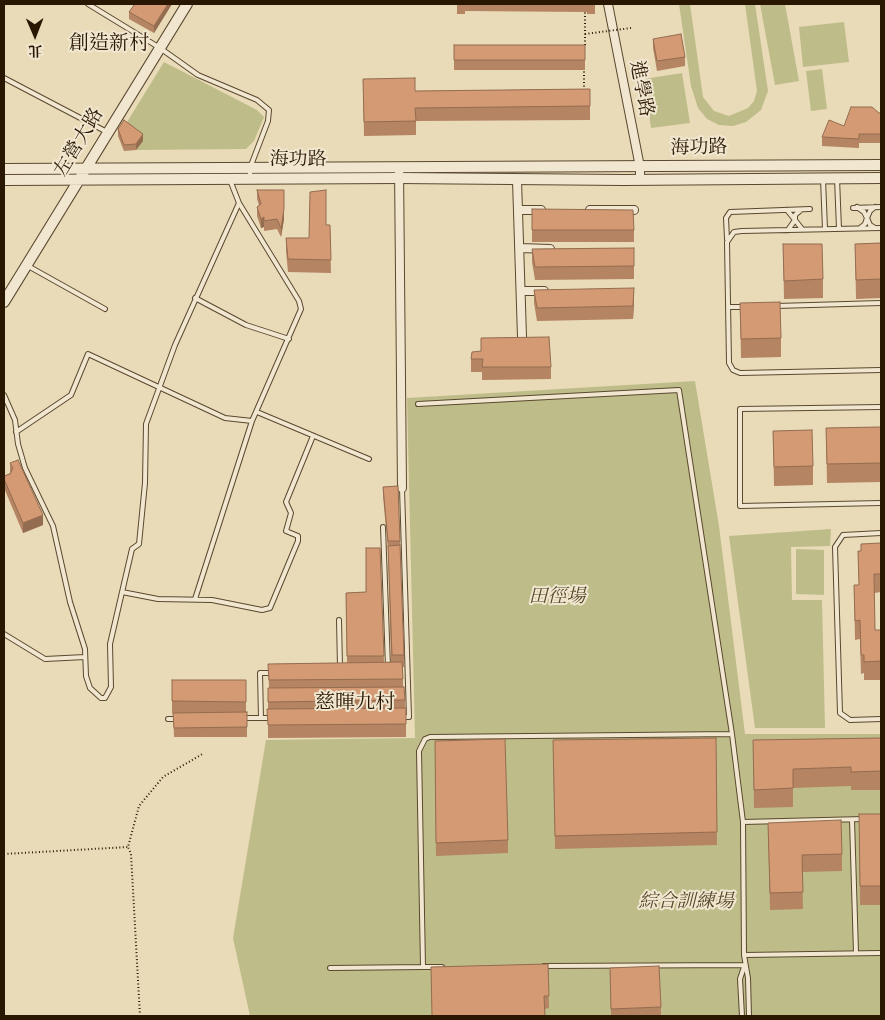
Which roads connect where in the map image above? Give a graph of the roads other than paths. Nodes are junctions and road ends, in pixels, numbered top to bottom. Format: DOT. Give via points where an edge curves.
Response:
graph roads {
  1 [pos="88,4"];
  2 [pos="187,4"];
  3 [pos="608,4"];
  4 [pos="160,48"];
  5 [pos="4,78"];
  6 [pos="107,132"];
  7 [pos="881,165"];
  8 [pos="399,167"];
  9 [pos="517,167"];
  10 [pos="640,167"];
  11 [pos="86,168"];
  12 [pos="229,168"];
  13 [pos="250,168"];
  14 [pos="4,169"];
  15 [pos="399,178"];
  16 [pos="837,178"];
  17 [pos="881,178"];
  18 [pos="230,179"];
  19 [pos="250,179"];
  20 [pos="823,179"];
  21 [pos="4,180"];
  22 [pos="78,180"];
  23 [pos="517,180"];
  24 [pos="640,180"];
  25 [pos="239,203"];
  26 [pos="875,207"];
  27 [pos="881,207"];
  28 [pos="802,209"];
  29 [pos="810,209"];
  30 [pos="518,210"];
  31 [pos="547,210"];
  32 [pos="586,210"];
  33 [pos="634,210"];
  34 [pos="784,210"];
  35 [pos="867,218"];
  36 [pos="794,220"];
  37 [pos="726,224"];
  38 [pos="860,228"];
  39 [pos="874,228"];
  40 [pos="881,228"];
  41 [pos="825,229"];
  42 [pos="839,229"];
  43 [pos="788,230"];
  44 [pos="802,230"];
  45 [pos="742,231"];
  46 [pos="727,242"];
  47 [pos="520,248"];
  48 [pos="558,249"];
  49 [pos="26,265"];
  50 [pos="550,291"];
  51 [pos="521,292"];
  52 [pos="195,298"];
  53 [pos="4,302"];
  54 [pos="881,303"];
  55 [pos="767,306"];
  56 [pos="728,307"];
  57 [pos="748,307"];
  58 [pos="105,308"];
  59 [pos="522,337"];
  60 [pos="289,340"];
  61 [pos="881,370"];
  62 [pos="158,388"];
  63 [pos="4,395"];
  64 [pos="418,404"];
  65 [pos="881,407"];
  66 [pos="257,412"];
  67 [pos="252,421"];
  68 [pos="16,432"];
  69 [pos="313,436"];
  70 [pos="369,459"];
  71 [pos="402,488"];
  72 [pos="881,503"];
  73 [pos="383,527"];
  74 [pos="881,533"];
  75 [pos="397,554"];
  76 [pos="404,554"];
  77 [pos="384,555"];
  78 [pos="390,555"];
  79 [pos="122,592"];
  80 [pos="195,599"];
  81 [pos="339,620"];
  82 [pos="4,634"];
  83 [pos="85,656"];
  84 [pos="388,671"];
  85 [pos="398,671"];
  86 [pos="408,671"];
  87 [pos="340,672"];
  88 [pos="280,673"];
  89 [pos="399,696"];
  90 [pos="409,696"];
  91 [pos="261,697"];
  92 [pos="271,697"];
  93 [pos="399,717"];
  94 [pos="233,718"];
  95 [pos="261,718"];
  96 [pos="281,718"];
  97 [pos="168,719"];
  98 [pos="187,719"];
  99 [pos="881,719"];
  100 [pos="732,734"];
  101 [pos="872,819"];
  102 [pos="852,820"];
  103 [pos="743,822"];
  104 [pos="881,952"];
  105 [pos="856,953"];
  106 [pos="744,955"];
  107 [pos="744,965"];
  108 [pos="452,966"];
  109 [pos="540,966"];
  110 [pos="423,967"];
  111 [pos="330,968"];
  112 [pos="742,1016"];
  113 [pos="749,1016"];
  1 -- 4 [label="lane"];
  2 -- 4 [label="street, 左營大路"];
  3 -- 10 [label="street, 進學路"];
  4 -- 6 [label="street, 左營大路"];
  4 -- 13 [label="lane" via="198,75 257,100 269,110"];
  5 -- 6 [label="lane"];
  6 -- 11 [label="street, 左營大路"];
  7 -- 10 [label="street, 海功路"];
  8 -- 9 [label="street, 海功路"];
  8 -- 13 [label="street, 海功路"];
  8 -- 15 [label="street"];
  9 -- 10 [label="street, 海功路"];
  9 -- 23 [label="street"];
  10 -- 24 [label="street, 進學路"];
  11 -- 12 [label="street, 海功路"];
  11 -- 14 [label="street, 海功路"];
  11 -- 22 [label="street, 左營大路"];
  12 -- 13 [label="street, 海功路"];
  12 -- 18 [label="lane"];
  13 -- 19 [label="lane"];
  15 -- 19 [label="street, 海功路"];
  15 -- 23 [label="street, 海功路"];
  15 -- 71 [label="street"];
  16 -- 17 [label="street, 海功路"];
  16 -- 20 [label="street, 海功路"];
  16 -- 42 [label="lane"];
  18 -- 19 [label="street, 海功路"];
  18 -- 22 [label="street, 海功路"];
  18 -- 25 [label="lane"];
  20 -- 24 [label="street, 海功路"];
  20 -- 41 [label="lane"];
  21 -- 22 [label="street, 海功路"];
  22 -- 49 [label="street, 左營大路"];
  23 -- 24 [label="street, 海功路"];
  23 -- 30 [label="street"];
  25 -- 52 [label="lane"];
  25 -- 60 [label="lane" via="301,305"];
  26 -- 27 [label="lane"];
  26 -- 35 [label="lane"];
  26 -- 35 [label="lane" via="855,208 864,212"];
  28 -- 29 [label="lane"];
  28 -- 34 [label="lane"];
  28 -- 36 [label="lane"];
  30 -- 31 [label="street"];
  30 -- 47 [label="street"];
  32 -- 33 [label="street"];
  34 -- 36 [label="lane" via="791,213"];
  34 -- 37 [label="lane" via="734,211 728,214"];
  35 -- 38 [label="lane"];
  35 -- 39 [label="lane"];
  36 -- 43 [label="lane"];
  36 -- 44 [label="lane"];
  37 -- 45 [label="lane" via="733,230"];
  37 -- 46 [label="lane"];
  38 -- 39 [label="lane"];
  38 -- 42 [label="lane"];
  39 -- 40 [label="lane"];
  41 -- 42 [label="lane"];
  41 -- 44 [label="lane"];
  43 -- 44 [label="lane"];
  43 -- 45 [label="lane"];
  45 -- 46 [label="lane" via="734,232"];
  46 -- 56 [label="lane"];
  47 -- 48 [label="street"];
  47 -- 51 [label="street"];
  49 -- 53 [label="street, 左營大路"];
  49 -- 58 [label="lane"];
  50 -- 51 [label="street"];
  51 -- 59 [label="street"];
  52 -- 60 [label="lane" via="246,325"];
  52 -- 62 [label="lane"];
  54 -- 55 [label="lane"];
  56 -- 57 [label="lane"];
  56 -- 61 [label="lane" via="730,363 736,372"];
  60 -- 66 [label="lane"];
  62 -- 67 [label="lane" via="225,418"];
  62 -- 68 [label="lane" via="88,354 71,395"];
  62 -- 79 [label="lane" via="146,428 139,544 132,549"];
  63 -- 68 [label="lane" via="15,420"];
  64 -- 100 [label="lane" via="678,390"];
  65 -- 72 [label="lane" via="740,409 740,506"];
  66 -- 67 [label="lane"];
  66 -- 69 [label="lane"];
  67 -- 80 [label="lane"];
  68 -- 83 [label="lane" via="25,468 53,526"];
  69 -- 70 [label="lane"];
  69 -- 80 [label="lane" via="286,502 291,513 286,531 298,536 298,541 270,608 262,610 230,602"];
  71 -- 76 [label="lane"];
  73 -- 77 [label="lane"];
  74 -- 99 [label="lane" via="842,535 835,547 840,713 850,720"];
  75 -- 76 [label="lane"];
  76 -- 86 [label="lane"];
  77 -- 78 [label="lane"];
  77 -- 84 [label="lane"];
  79 -- 80 [label="lane" via="158,599"];
  79 -- 83 [label="lane" via="109,651 110,687 105,698 90,688"];
  81 -- 87 [label="lane"];
  82 -- 83 [label="lane" via="46,659"];
  85 -- 86 [label="lane"];
  86 -- 90 [label="lane"];
  88 -- 91 [label="lane" via="260,673"];
  89 -- 90 [label="lane"];
  90 -- 93 [label="lane" via="409,717"];
  91 -- 92 [label="lane"];
  91 -- 95 [label="lane"];
  94 -- 95 [label="lane"];
  95 -- 96 [label="lane"];
  97 -- 98 [label="lane"];
  100 -- 103 [label="lane"];
  100 -- 110 [label="lane" via="425,739 419,751"];
  101 -- 102 [label="lane"];
  102 -- 103 [label="lane"];
  102 -- 105 [label="lane"];
  103 -- 106 [label="lane"];
  104 -- 105 [label="lane"];
  105 -- 106 [label="lane"];
  106 -- 107 [label="lane"];
  107 -- 109 [label="lane"];
  107 -- 112 [label="lane" via="740,979"];
  107 -- 113 [label="lane" via="748,978"];
  108 -- 110 [label="lane"];
  110 -- 111 [label="lane"];
}
